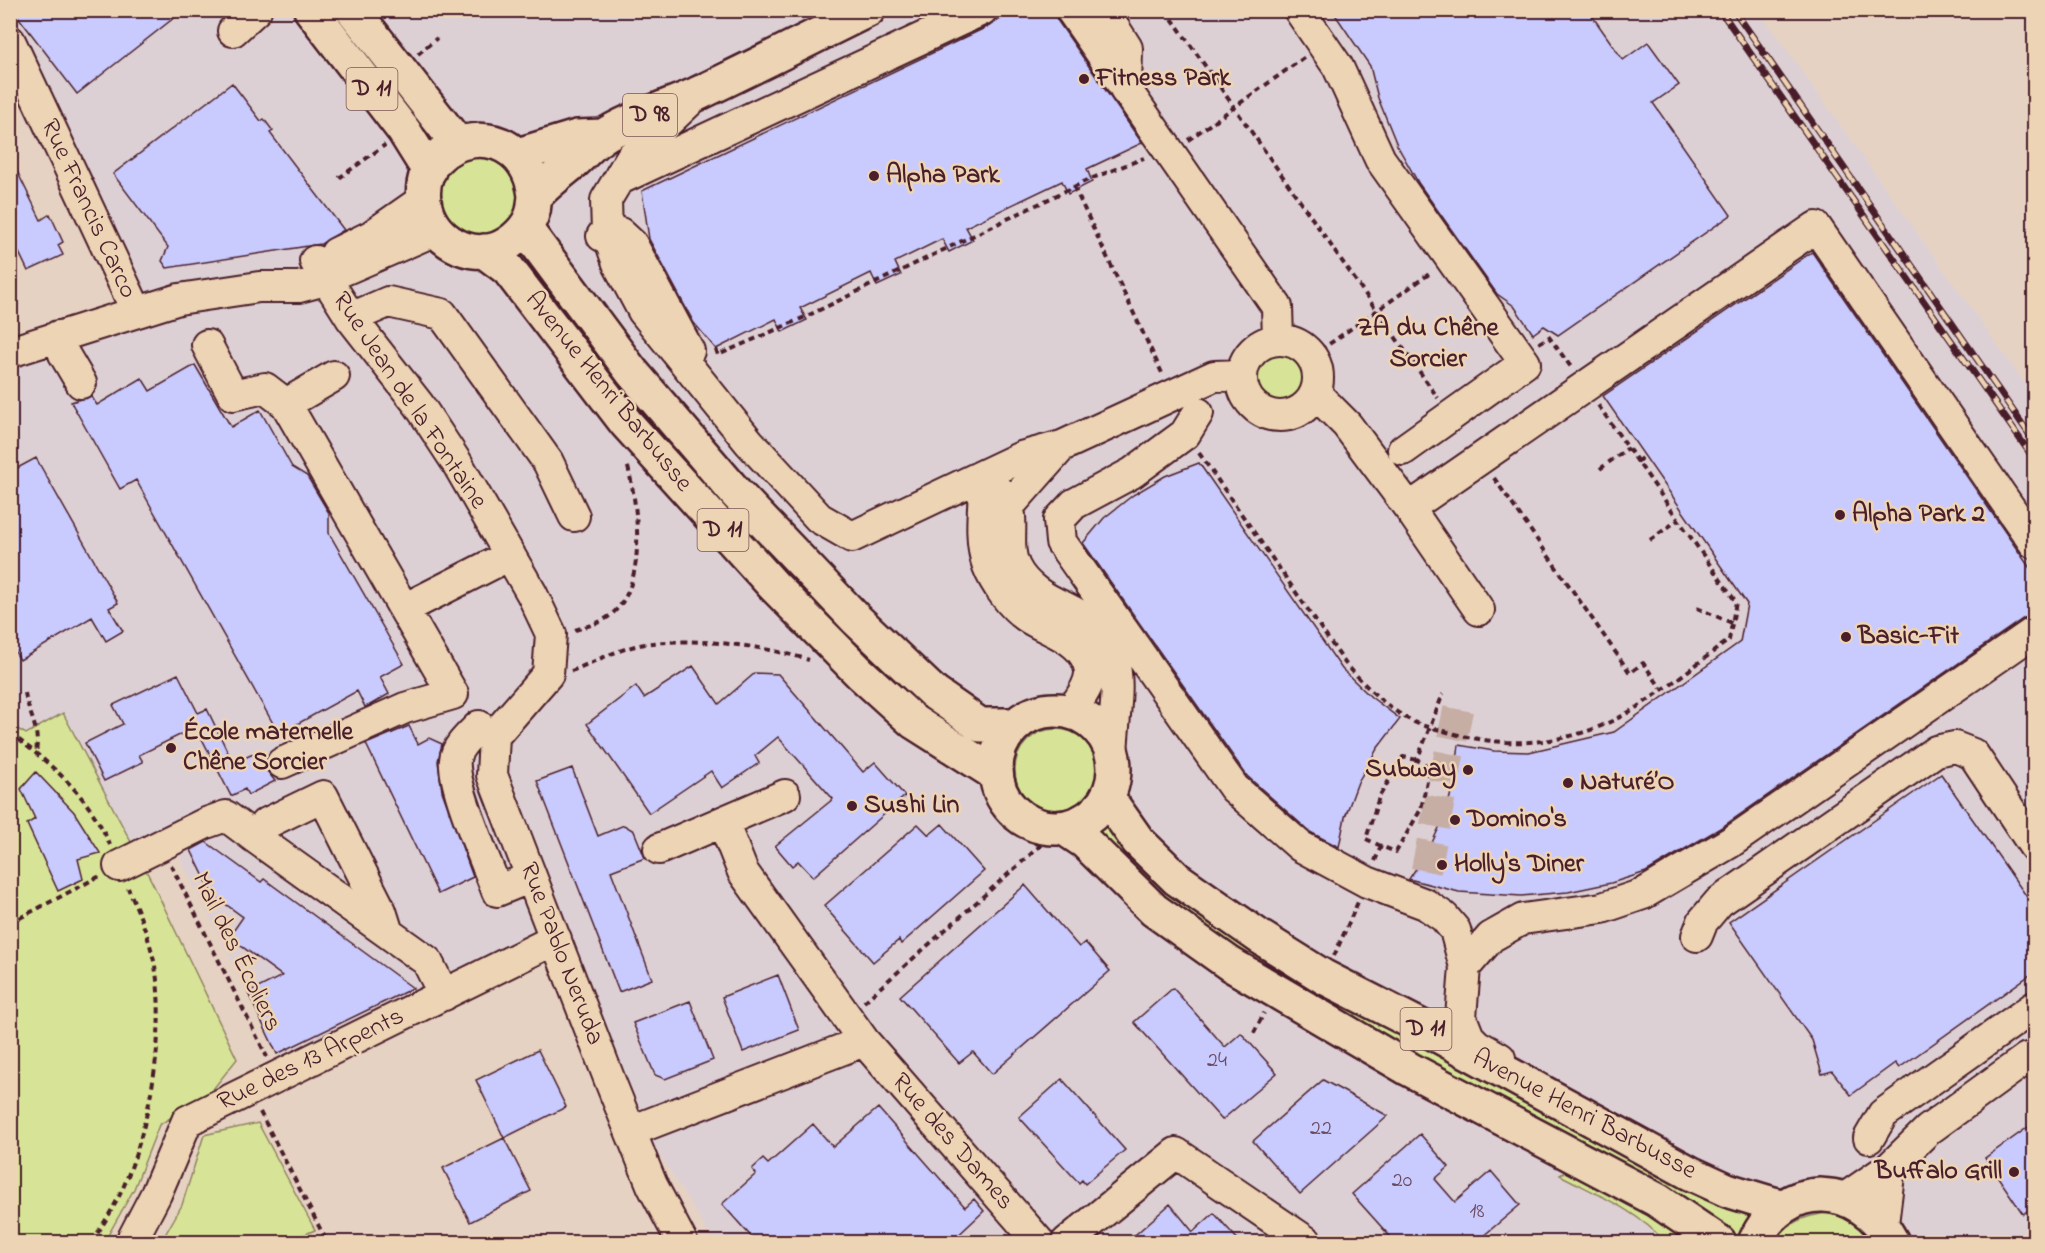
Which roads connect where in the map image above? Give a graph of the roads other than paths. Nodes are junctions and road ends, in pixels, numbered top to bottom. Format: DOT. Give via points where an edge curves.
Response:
graph roads {
  1 [pos="256,10"];
  2 [pos="310,10"];
  3 [pos="353,10"];
  4 [pos="868,10"];
  5 [pos="982,10"];
  6 [pos="1071,10"];
  7 [pos="1103,10"];
  8 [pos="1299,10"];
  9 [pos="233,31"];
  10 [pos="10,41"];
  11 [pos="1126,91"];
  12 [pos="698,93"];
  13 [pos="603,136"];
  14 [pos="458,144"];
  15 [pos="518,155"];
  16 [pos="426,185"];
  17 [pos="535,196"];
  18 [pos="606,200"];
  19 [pos="525,228"];
  20 [pos="436,230"];
  21 [pos="608,234"];
  22 [pos="484,251"];
  23 [pos="373,257"];
  24 [pos="318,274"];
  25 [pos="179,299"];
  26 [pos="136,310"];
  27 [pos="347,312"];
  28 [pos="58,336"];
  29 [pos="1278,339"];
  30 [pos="207,345"];
  31 [pos="10,352"];
  32 [pos="696,374"];
  33 [pos="1242,375"];
  34 [pos="333,376"];
  35 [pos="81,383"];
  36 [pos="1316,394"];
  37 [pos="286,404"];
  38 [pos="1198,413"];
  39 [pos="1062,446"];
  40 [pos="1403,450"];
  41 [pos="985,475"];
  42 [pos="1009,506"];
  43 [pos="1409,507"];
  44 [pos="574,516"];
  45 [pos="2034,543"];
  46 [pos="510,555"];
  47 [pos="404,609"];
  48 [pos="1479,610"];
  49 [pos="2034,632"];
  50 [pos="559,667"];
  51 [pos="1071,712"];
  52 [pos="1015,725"];
  53 [pos="479,726"];
  54 [pos="1112,756"];
  55 [pos="282,763"];
  56 [pos="992,782"];
  57 [pos="784,795"];
  58 [pos="1107,797"];
  59 [pos="723,822"];
  60 [pos="254,837"];
  61 [pos="1050,840"];
  62 [pos="2034,846"];
  63 [pos="659,849"];
  64 [pos="118,866"];
  65 [pos="531,877"];
  66 [pos="388,933"];
  67 [pos="1697,936"];
  68 [pos="556,939"];
  69 [pos="1465,967"];
  70 [pos="444,995"];
  71 [pos="2034,1007"];
  72 [pos="1461,1017"];
  73 [pos="1430,1031"];
  74 [pos="864,1041"];
  75 [pos="2034,1057"];
  76 [pos="632,1131"];
  77 [pos="1869,1138"];
  78 [pos="1636,1144"];
  79 [pos="1890,1167"];
  80 [pos="1845,1198"];
  81 [pos="1782,1207"];
  82 [pos="1887,1233"];
  83 [pos="131,1242"];
  84 [pos="682,1242"];
  85 [pos="1039,1242"];
  86 [pos="1067,1242"];
  87 [pos="1307,1242"];
  88 [pos="1719,1242"];
  89 [pos="1755,1242"];
  1 -- 9 [label="street"];
  2 -- 16 [label="main road, D 11" via="404,130"];
  3 -- 14 [label="main road, D 11"];
  4 -- 12 [label="main road, D 98"];
  5 -- 18 [label="street" via="618,180"];
  6 -- 11 [label="street"];
  7 -- 11 [label="street" via="1128,48"];
  8 -- 40 [label="street" via="1338,67 1380,159 1525,363"];
  10 -- 26 [label="street, Rue Francis Carco"];
  11 -- 29 [label="street" via="1277,307"];
  12 -- 13 [label="main road, D 98"];
  12 -- 18 [label="street" via="632,156"];
  13 -- 15 [label="main road, D 98" via="577,137"];
  13 -- 17 [label="main road, D 98"];
  14 -- 15 [label="main road" via="489,141"];
  14 -- 16 [label="main road" via="437,159"];
  15 -- 17 [label="main road" via="534,181"];
  16 -- 20 [label="main road" via="427,215"];
  16 -- 24 [label="street" via="371,236"];
  17 -- 19 [label="main road" via="533,213"];
  18 -- 21 [label="street"];
  19 -- 22 [label="main road" via="498,249"];
  19 -- 52 [label="main road, Avenue Henri Barbusse / D 11" via="633,372 736,493 857,620 934,693 980,725"];
  20 -- 22 [label="main road" via="448,242"];
  20 -- 23 [label="street"];
  21 -- 32 [label="street" via="620,233 632,244 688,345"];
  21 -- 41 [label="street" via="619,266 643,311 749,442 819,518 852,537"];
  22 -- 56 [label="main road, Avenue Henri Barbusse / D 11" via="508,269 626,423 781,593 914,722"];
  23 -- 24 [label="street"];
  23 -- 27 [label="street" via="350,282"];
  24 -- 25 [label="street" via="299,287 259,287"];
  24 -- 25 [label="street" via="281,270 226,278"];
  24 -- 27 [label="street, Rue Jean de la Fontaine" via="322,298"];
  25 -- 26 [label="street"];
  26 -- 28 [label="street"];
  27 -- 44 [label="street" via="388,302 442,314 548,462"];
  27 -- 46 [label="street, Rue Jean de la Fontaine" via="458,463"];
  28 -- 31 [label="street"];
  28 -- 35 [label="street"];
  29 -- 33 [label="street" via="1250,354"];
  29 -- 36 [label="street" via="1296,342 1312,356 1319,376"];
  30 -- 37 [label="street" via="233,395 266,388"];
  33 -- 36 [label="street" via="1248,398 1266,413 1289,416 1300,411"];
  33 -- 39 [label="street" via="1214,376"];
  34 -- 37 [label="street"];
  36 -- 43 [label="street" via="1347,425"];
  37 -- 47 [label="street"];
  38 -- 69 [label="street" via="1185,434 1132,473 1074,504 1059,520 1061,542 1234,788 1300,846 1367,882 1425,904 1444,917 1455,930"];
  39 -- 41 [label="street" via="1021,457"];
  39 -- 42 [label="street"];
  41 -- 42 [label="street"];
  41 -- 51 [label="street" via="983,542 988,566 1004,593 1026,616 1066,637 1087,663 1087,688"];
  42 -- 54 [label="street" via="1009,543 1015,566 1028,585 1084,616 1106,638 1117,663"];
  43 -- 45 [label="street" via="1816,227"];
  43 -- 48 [label="street"];
  46 -- 47 [label="street"];
  46 -- 50 [label="street, Rue Jean de la Fontaine" via="551,634"];
  47 -- 55 [label="street" via="453,694 405,708"];
  49 -- 69 [label="street" via="1682,873 1643,894 1602,908 1524,919 1491,937"];
  50 -- 65 [label="street, Rue Pablo Neruda" via="494,736 492,775"];
  51 -- 52 [label="main road" via="1042,712"];
  51 -- 54 [label="main road" via="1098,729"];
  52 -- 56 [label="main road" via="997,756"];
  53 -- 65 [label="street" via="460,747 455,760 461,793 497,891"];
  54 -- 58 [label="main road" via="1113,777"];
  56 -- 61 [label="main road" via="1008,806 1037,825"];
  57 -- 59 [label="street"];
  58 -- 61 [label="main road" via="1086,820"];
  58 -- 73 [label="main road, Avenue Henri Barbusse / D 11" via="1138,841 1177,879 1324,977"];
  59 -- 63 [label="street"];
  59 -- 74 [label="street, Rue des Dames" via="743,872"];
  60 -- 64 [label="street" via="226,816"];
  60 -- 66 [label="street"];
  60 -- 66 [label="street" via="265,824 323,796 381,911"];
  61 -- 88 [label="main road, Avenue Henri Barbusse / D 11" via="1085,842 1154,910 1230,964 1409,1069 1657,1200"];
  62 -- 67 [label="street" via="1973,754 1955,747 1936,751 1719,902 1703,921"];
  65 -- 68 [label="street, Rue Pablo Neruda"];
  66 -- 70 [label="street" via="427,962"];
  68 -- 70 [label="street, Rue des 13 Arpents"];
  68 -- 76 [label="street, Rue Pablo Neruda"];
  69 -- 72 [label="street"];
  70 -- 83 [label="street, Rue des 13 Arpents" via="187,1121"];
  71 -- 77 [label="street" via="1883,1114"];
  72 -- 73 [label="street" via="1439,1004 1445,1022"];
  72 -- 78 [label="street" via="1477,1045 1577,1099"];
  73 -- 78 [label="main road, Avenue Henri Barbusse / D 11"];
  74 -- 76 [label="street"];
  74 -- 85 [label="street, Rue des Dames"];
  75 -- 79 [label="street" via="2027,1058 1928,1130"];
  76 -- 84 [label="street, Rue Pablo Neruda" via="652,1185"];
  78 -- 81 [label="main road, Avenue Henri Barbusse / D 11" via="1727,1190"];
  79 -- 80 [label="street"];
  79 -- 82 [label="street"];
  80 -- 81 [label="main road" via="1802,1198"];
  80 -- 82 [label="main road" via="1866,1208"];
  81 -- 89 [label="main road" via="1766,1222"];
  86 -- 87 [label="street" via="1176,1153"];
}
